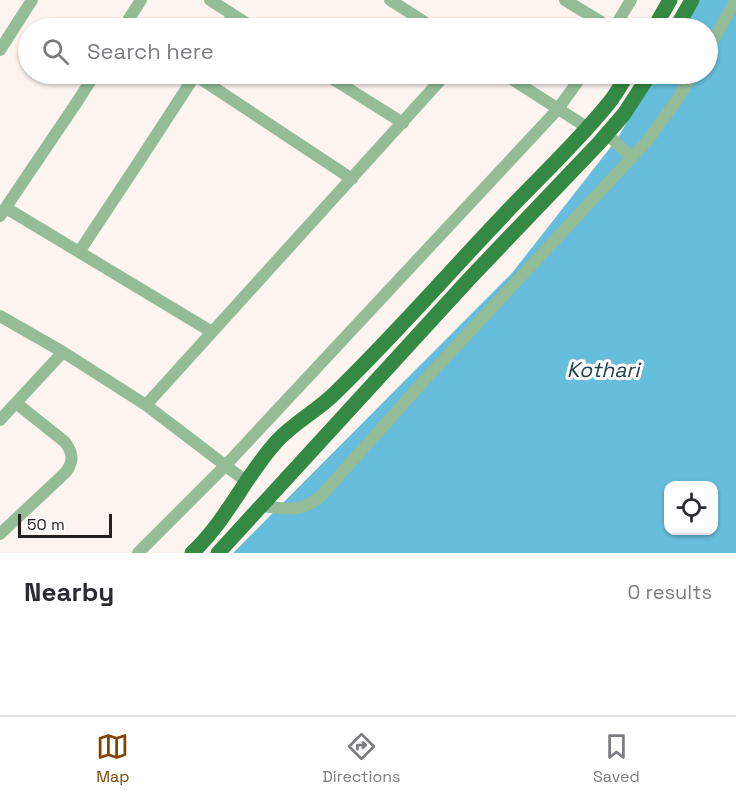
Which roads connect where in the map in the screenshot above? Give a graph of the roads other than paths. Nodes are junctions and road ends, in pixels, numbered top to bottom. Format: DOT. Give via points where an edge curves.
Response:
graph roads {
  1 [pos="32,0"];
  2 [pos="141,0"];
  3 [pos="210,0"];
  4 [pos="390,0"];
  5 [pos="565,0"];
  6 [pos="631,0"];
  7 [pos="670,0"];
  8 [pos="692,0"];
  9 [pos="736,0"];
  10 [pos="233,15"];
  11 [pos="20,18"];
  12 [pos="129,18"];
  13 [pos="231,18"];
  14 [pos="238,18"];
  15 [pos="418,18"];
  16 [pos="596,18"];
  17 [pos="619,18"];
  18 [pos="660,18"];
  19 [pos="682,18"];
  20 [pos="18,22"];
  21 [pos="718,32"];
  22 [pos="0,50"];
  23 [pos="89,84"];
  24 [pos="189,84"];
  25 [pos="210,84"];
  26 [pos="341,84"];
  27 [pos="437,84"];
  28 [pos="519,84"];
  29 [pos="576,84"];
  30 [pos="621,84"];
  31 [pos="644,84"];
  32 [pos="686,84"];
  33 [pos="558,109"];
  34 [pos="403,123"];
  35 [pos="588,128"];
  36 [pos="607,134"];
  37 [pos="632,158"];
  38 [pos="352,179"];
  39 [pos="3,212"];
  40 [pos="79,252"];
  41 [pos="0,316"];
  42 [pos="212,332"];
  43 [pos="63,352"];
  44 [pos="16,403"];
  45 [pos="146,405"];
  46 [pos="0,420"];
  47 [pos="225,466"];
  48 [pos="247,482"];
  49 [pos="261,506"];
  50 [pos="0,534"];
  51 [pos="138,553"];
  52 [pos="192,553"];
  53 [pos="218,553"];
  1 -- 11 [label="street"];
  2 -- 12 [label="street"];
  3 -- 10 [label="street"];
  4 -- 15 [label="street"];
  5 -- 16 [label="street"];
  6 -- 17 [label="street"];
  7 -- 18 [label="main road"];
  8 -- 19 [label="main road"];
  9 -- 21 [label="street"];
  10 -- 13 [label="street"];
  10 -- 14 [label="street"];
  20 -- 22 [label="street"];
  23 -- 39 [label="street"];
  24 -- 40 [label="street"];
  25 -- 38 [label="street"];
  26 -- 34 [label="street"];
  27 -- 34 [label="street"];
  28 -- 33 [label="street"];
  29 -- 33 [label="street"];
  30 -- 35 [label="main road"];
  31 -- 36 [label="main road"];
  32 -- 37 [label="street"];
  33 -- 35 [label="street"];
  33 -- 47 [label="street"];
  34 -- 38 [label="street"];
  35 -- 48 [label="main road" via="369,359 276,442"];
  36 -- 37 [label="street"];
  36 -- 49 [label="main road"];
  37 -- 49 [label="street" via="320,497 303,508"];
  38 -- 42 [label="street"];
  39 -- 40 [label="street"];
  40 -- 42 [label="street"];
  41 -- 43 [label="street"];
  42 -- 45 [label="street"];
  43 -- 44 [label="street"];
  43 -- 45 [label="street"];
  44 -- 46 [label="street"];
  44 -- 50 [label="street" via="65,442 73,457 66,472"];
  45 -- 47 [label="street"];
  47 -- 48 [label="street"];
  47 -- 51 [label="street"];
  48 -- 52 [label="main road" via="206,540"];
  49 -- 53 [label="main road"];
}
